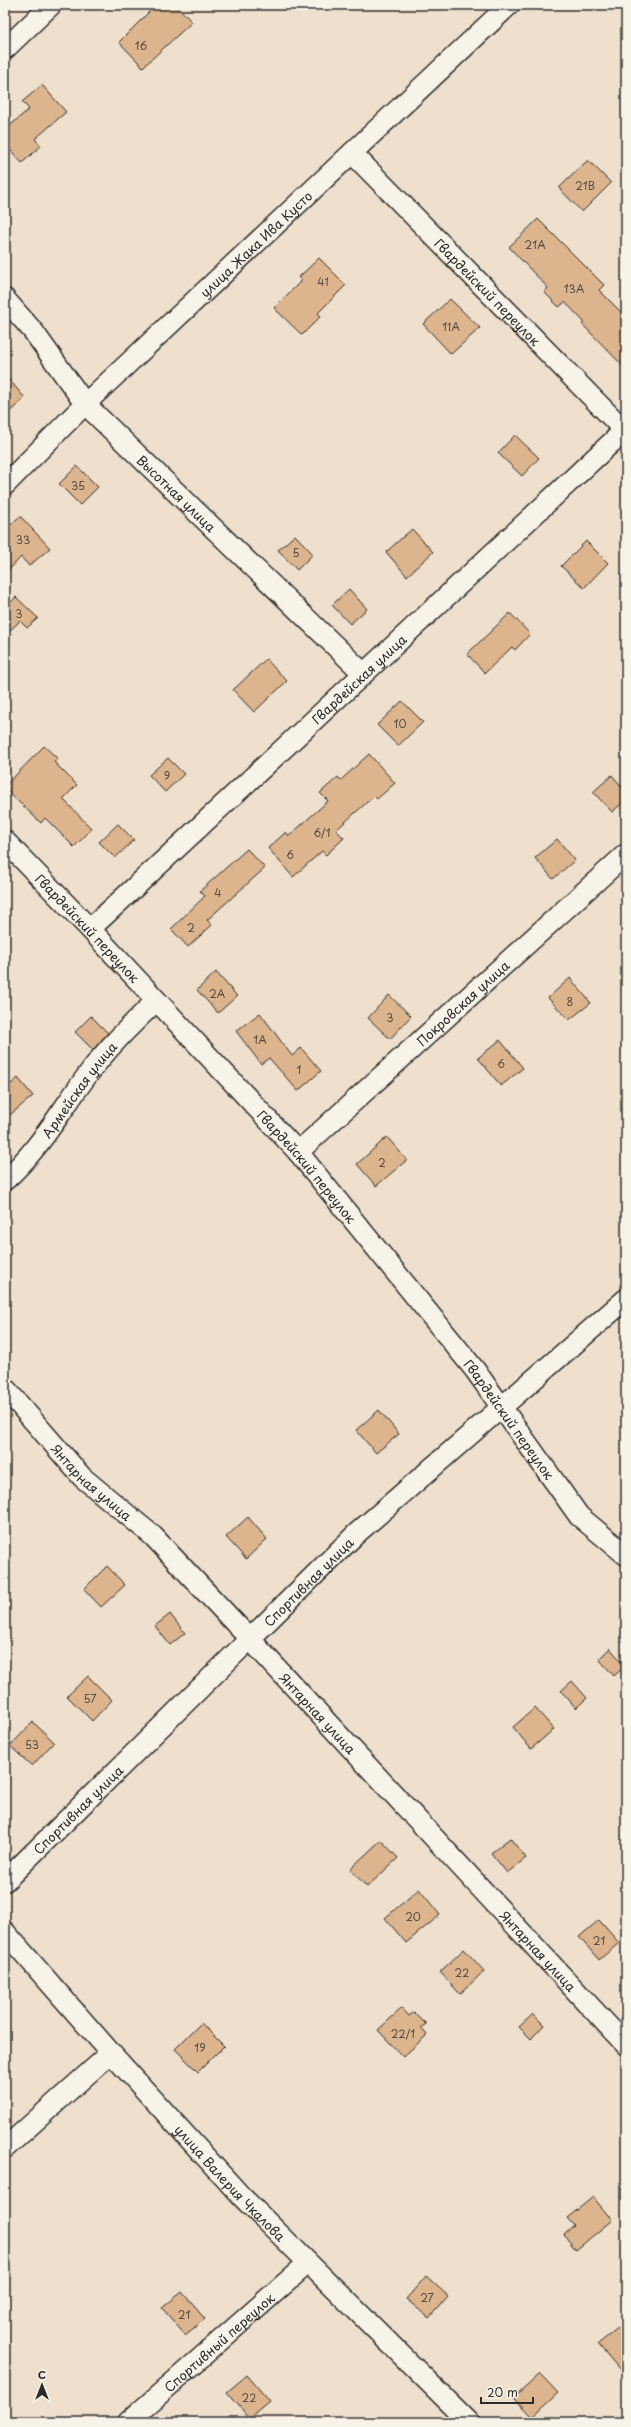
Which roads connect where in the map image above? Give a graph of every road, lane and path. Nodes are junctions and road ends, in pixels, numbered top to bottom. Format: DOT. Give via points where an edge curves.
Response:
graph roads {
  1 [pos="52,5"];
  2 [pos="509,5"];
  3 [pos="5,49"];
  4 [pos="352,153"];
  5 [pos="5,299"];
  6 [pos="85,404"];
  7 [pos="625,429"];
  8 [pos="5,485"];
  9 [pos="363,673"];
  10 [pos="5,841"];
  11 [pos="626,854"];
  12 [pos="90,929"];
  13 [pos="156,1001"];
  14 [pos="298,1152"];
  15 [pos="5,1180"];
  16 [pos="626,1299"];
  17 [pos="5,1388"];
  18 [pos="502,1407"];
  19 [pos="626,1556"];
  20 [pos="249,1638"];
  21 [pos="5,1881"];
  22 [pos="5,1932"];
  23 [pos="626,2045"];
  24 [pos="111,2054"];
  25 [pos="5,2148"];
  26 [pos="308,2263"];
  27 [pos="128,2422"];
  28 [pos="469,2422"];
  1 -- 3 [label="street"];
  2 -- 4 [label="street, улица Жака Ива Кусто"];
  4 -- 6 [label="street, улица Жака Ива Кусто"];
  4 -- 7 [label="street, Гвардейский переулок"];
  5 -- 6 [label="street, Высотная улица" via="33,331"];
  6 -- 8 [label="street, улица Жака Ива Кусто"];
  6 -- 9 [label="street, Высотная улица"];
  7 -- 9 [label="street, Гвардейская улица"];
  9 -- 12 [label="street, Гвардейская улица"];
  10 -- 12 [label="street, Гвардейский переулок"];
  11 -- 14 [label="street, Покровская улица"];
  12 -- 13 [label="street, Гвардейский переулок"];
  13 -- 14 [label="street, Гвардейский переулок"];
  13 -- 15 [label="street, Армейская улица" via="123,1031 86,1076 52,1127"];
  14 -- 18 [label="street, Гвардейский переулок" via="475,1370"];
  16 -- 18 [label="street, Спортивная улица"];
  17 -- 20 [label="street, Янтарная улица" via="82,1477 153,1536"];
  18 -- 19 [label="street, Гвардейский переулок" via="580,1516"];
  18 -- 20 [label="street, Спортивная улица" via="356,1534"];
  20 -- 21 [label="street, Спортивная улица"];
  20 -- 23 [label="street, Янтарная улица"];
  22 -- 24 [label="street, улица Валерия Чкалова"];
  24 -- 25 [label="street"];
  24 -- 26 [label="street, улица Валерия Чкалова" via="241,2196"];
  26 -- 27 [label="street, Спортивный переулок"];
  26 -- 28 [label="street, улица Валерия Чкалова"];
}
